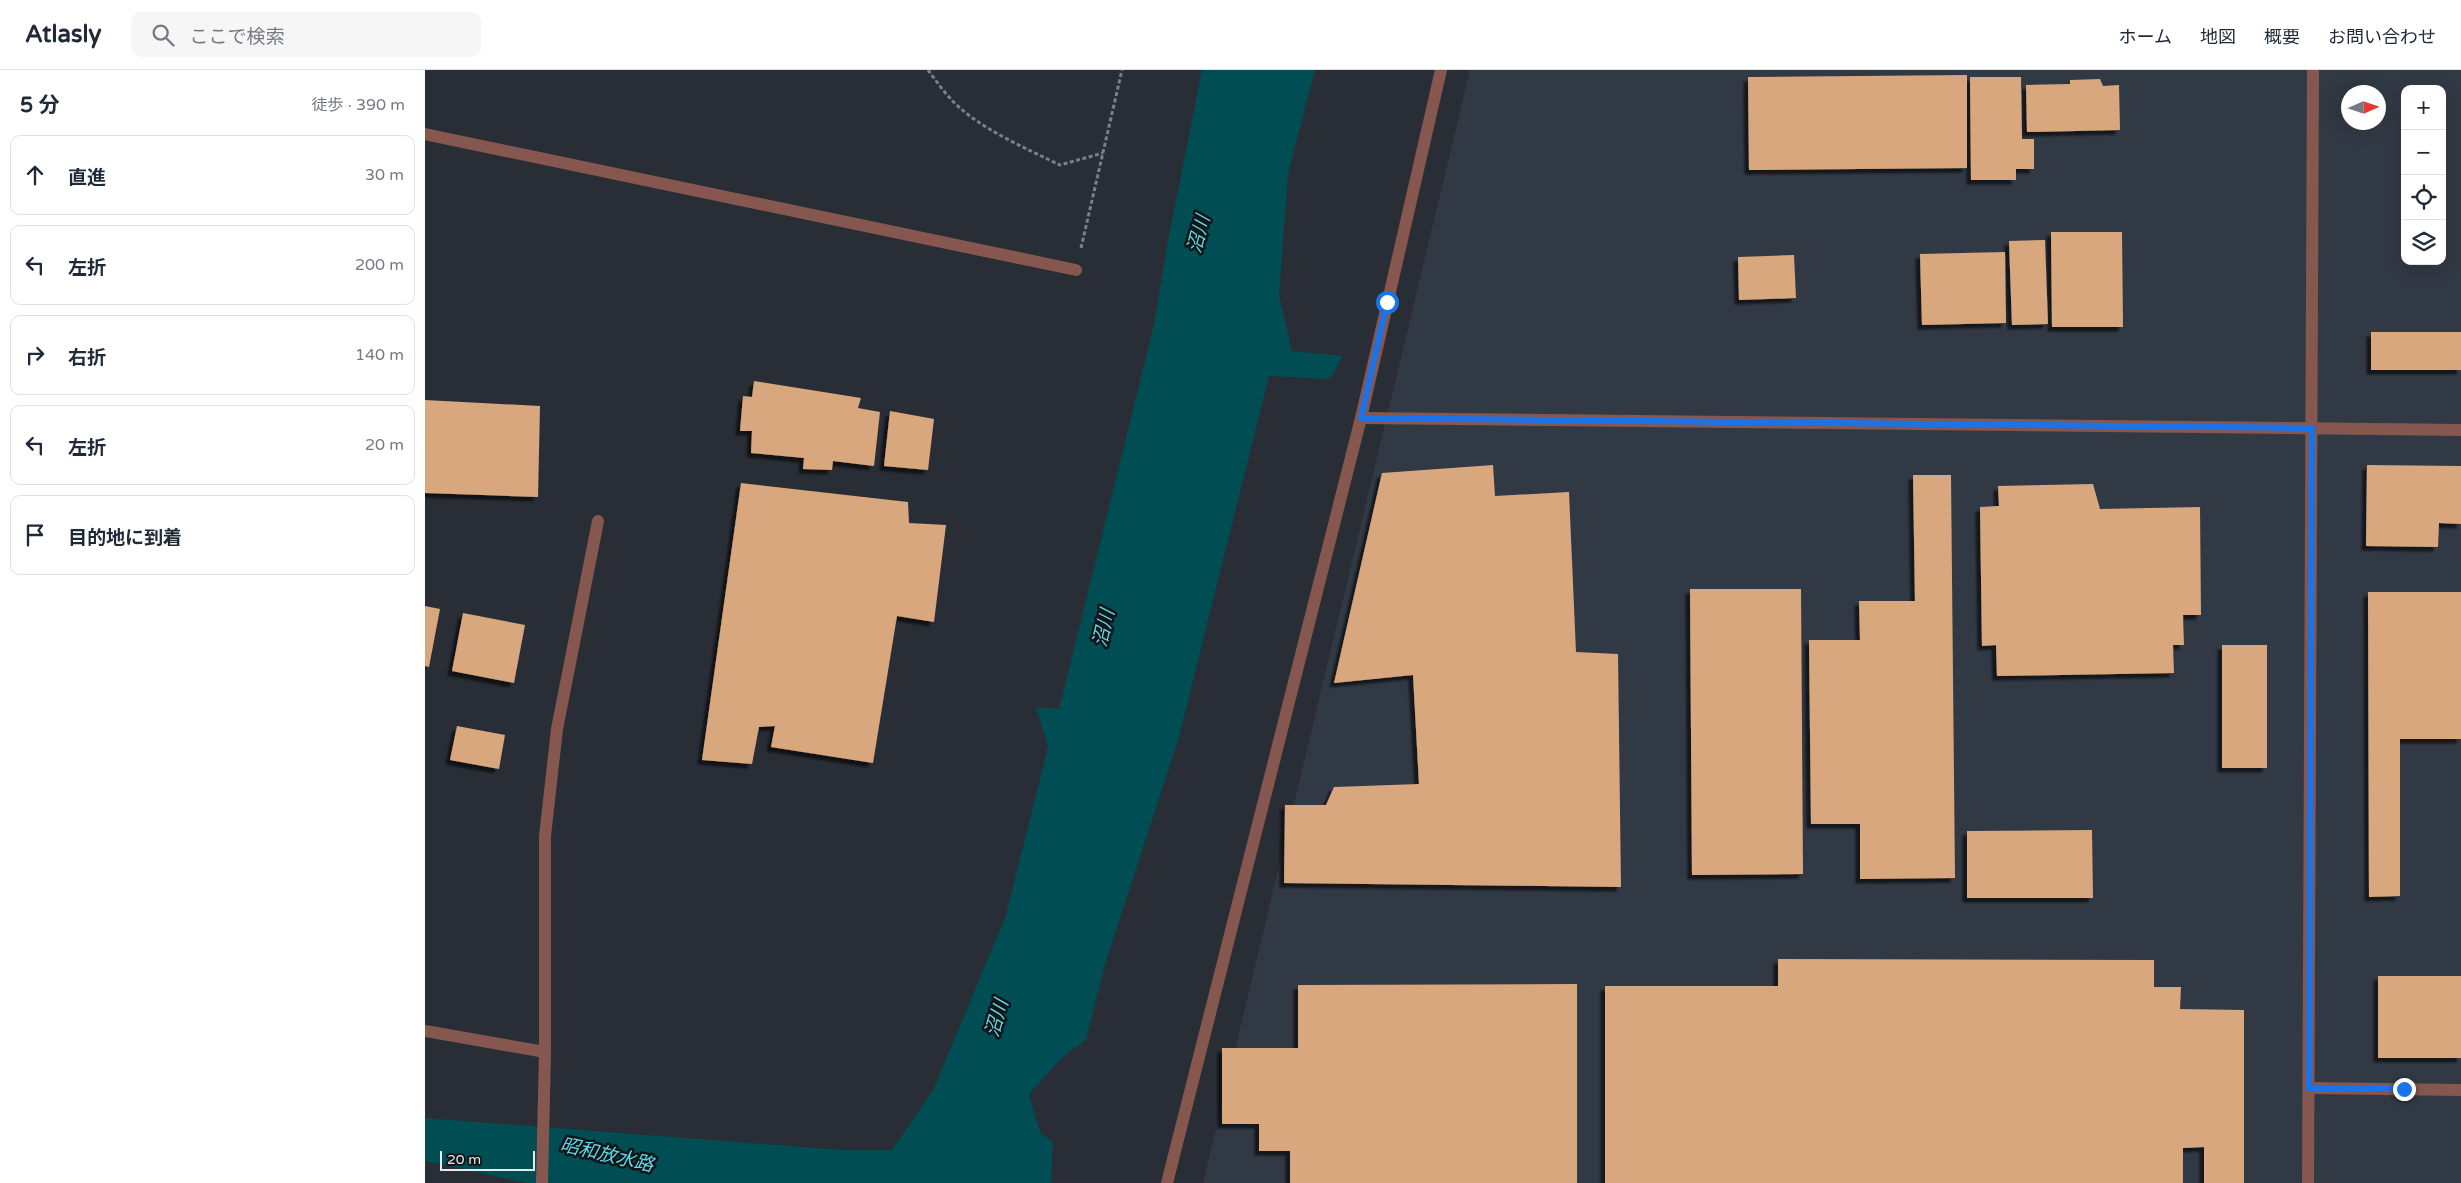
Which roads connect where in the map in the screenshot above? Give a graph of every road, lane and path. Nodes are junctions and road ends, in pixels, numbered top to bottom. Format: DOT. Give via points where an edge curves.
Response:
graph roads {
  1 [pos="929,70"];
  2 [pos="1122,70"];
  3 [pos="1441,70"];
  4 [pos="2313,70"];
  5 [pos="425,134"];
  6 [pos="1103,153"];
  7 [pos="1076,270"];
  8 [pos="1361,418"];
  9 [pos="2312,428"];
  10 [pos="2461,430"];
  11 [pos="598,521"];
  12 [pos="425,1031"];
  13 [pos="545,1052"];
  14 [pos="2309,1088"];
  15 [pos="2461,1090"];
  16 [pos="542,1183"];
  17 [pos="1167,1183"];
  18 [pos="2308,1183"];
  1 -- 6 [label="path" via="950,100 972,117 1059,166"];
  2 -- 6 [label="path"];
  3 -- 8 [label="street"];
  4 -- 9 [label="street"];
  5 -- 7 [label="street"];
  6 -- 7 [label="path"];
  8 -- 9 [label="street"];
  8 -- 17 [label="street"];
  9 -- 10 [label="street"];
  9 -- 14 [label="street"];
  11 -- 13 [label="street" via="557,728 545,836"];
  12 -- 13 [label="street"];
  13 -- 16 [label="street"];
  14 -- 15 [label="street"];
  14 -- 18 [label="street"];
}
